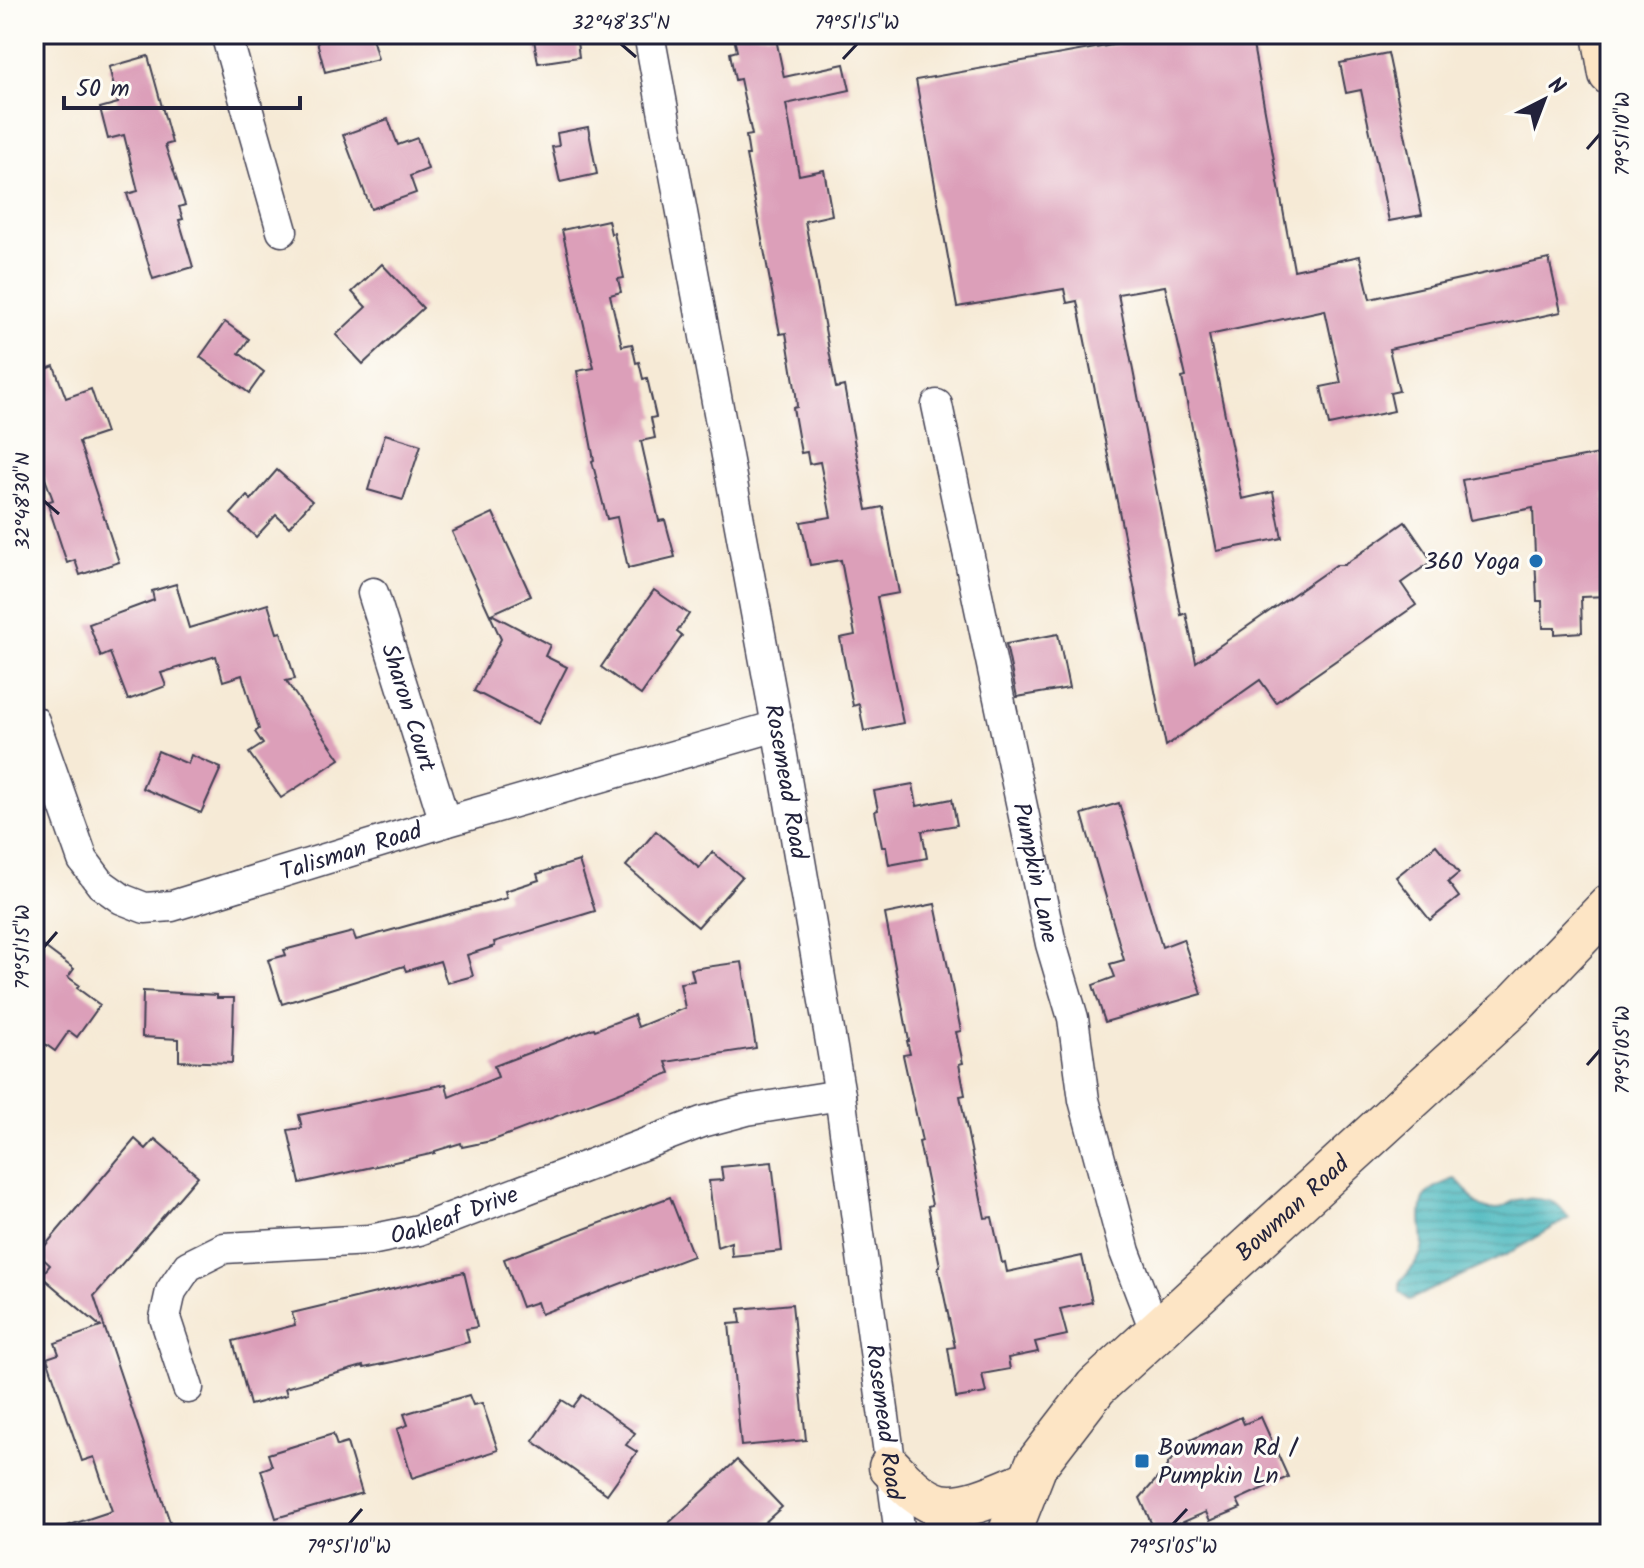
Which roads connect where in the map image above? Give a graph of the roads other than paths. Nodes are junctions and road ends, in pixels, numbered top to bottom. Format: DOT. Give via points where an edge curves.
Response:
graph roads {
  1 [pos="226,34"];
  2 [pos="649,34"];
  3 [pos="1603,34"];
  4 [pos="1610,74"];
  5 [pos="282,231"];
  6 [pos="937,405"];
  7 [pos="373,593"];
  8 [pos="34,721"];
  9 [pos="777,726"];
  10 [pos="445,822"];
  11 [pos="1610,905"];
  12 [pos="840,1095"];
  13 [pos="1156,1333"];
  14 [pos="188,1388"];
  15 [pos="890,1467"];
  16 [pos="1027,1482"];
  17 [pos="900,1534"];
  18 [pos="1009,1534"];
  1 -- 5 [label="street"];
  2 -- 9 [label="street, Rosemead Road"];
  3 -- 4 [label="main road"];
  6 -- 13 [label="street, Pumpkin Lane" via="1051,944 1073,1018 1084,1100 1125,1252"];
  7 -- 10 [label="street, Sharon Court"];
  8 -- 10 [label="street, Talisman Road" via="83,860 101,884 145,908 172,906"];
  9 -- 10 [label="street, Talisman Road"];
  9 -- 12 [label="street, Rosemead Road"];
  11 -- 13 [label="main road, Bowman Road" via="1514,1005"];
  12 -- 14 [label="street, Oakleaf Drive" via="702,1122 419,1230 370,1240 224,1248 188,1266 171,1291 165,1318"];
  12 -- 15 [label="street, Rosemead Road"];
  13 -- 16 [label="main road, Bowman Road" via="1096,1387"];
  15 -- 16 [label="main road" via="910,1488 941,1505 976,1502"];
  15 -- 17 [label="street, Rosemead Road"];
  16 -- 18 [label="main road, Bowman Road"];
}
